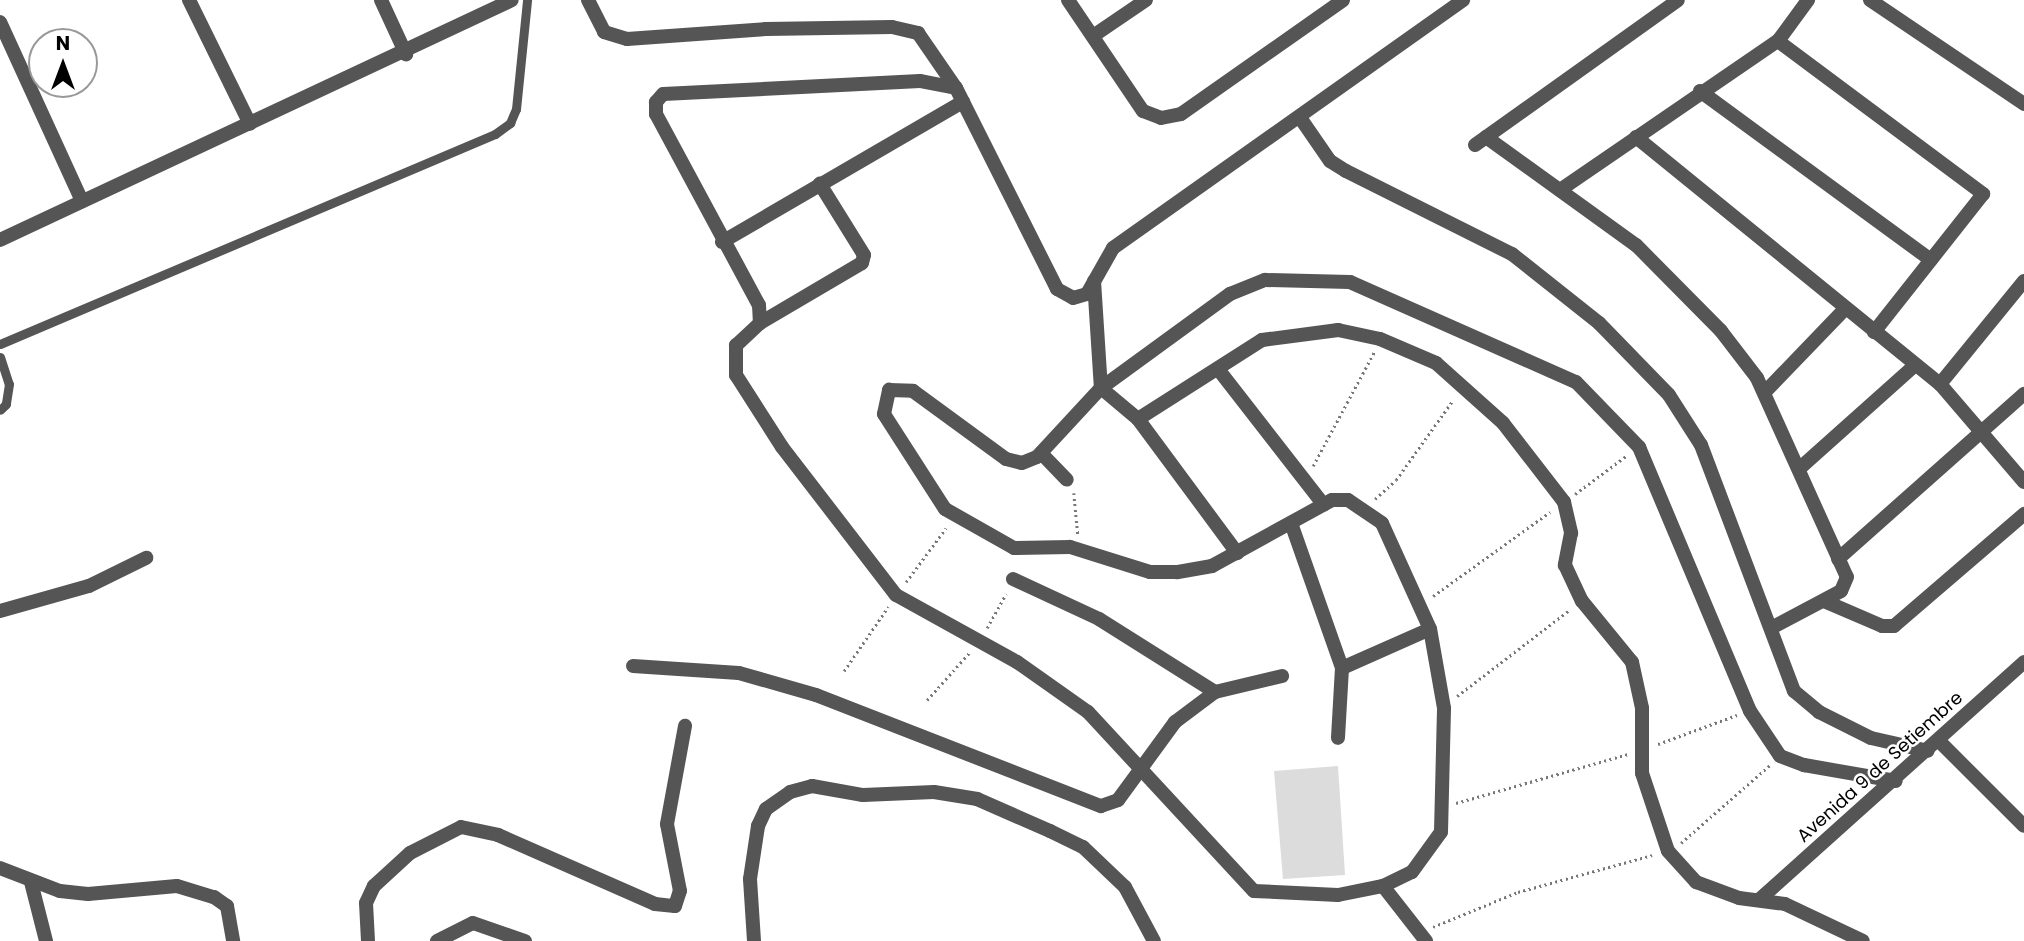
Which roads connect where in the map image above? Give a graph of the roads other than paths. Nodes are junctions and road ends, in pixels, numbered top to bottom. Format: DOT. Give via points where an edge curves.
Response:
graph roads {
  1 [pos="189,0"];
  2 [pos="382,0"];
  3 [pos="512,0"];
  4 [pos="527,0"];
  5 [pos="588,0"];
  6 [pos="1068,0"];
  7 [pos="1146,0"];
  8 [pos="1343,0"];
  9 [pos="1678,0"];
  10 [pos="1808,0"];
  11 [pos="1870,0"];
  12 [pos="1457,2"];
  13 [pos="0,22"];
  14 [pos="1093,36"];
  15 [pos="1778,41"];
  16 [pos="405,54"];
  17 [pos="1700,91"];
  18 [pos="960,95"];
  19 [pos="2024,104"];
  20 [pos="1301,120"];
  21 [pos="250,124"];
  22 [pos="1636,137"];
  23 [pos="820,184"];
  24 [pos="1560,190"];
  25 [pos="82,201"];
  26 [pos="0,240"];
  27 [pos="722,242"];
  28 [pos="1931,260"];
  29 [pos="1094,281"];
  30 [pos="2024,281"];
  31 [pos="1844,310"];
  32 [pos="760,323"];
  33 [pos="1874,332"];
  34 [pos="0,344"];
  35 [pos="0,357"];
  36 [pos="1915,365"];
  37 [pos="1218,369"];
  38 [pos="1940,384"];
  39 [pos="1101,388"];
  40 [pos="1765,392"];
  41 [pos="2024,394"];
  42 [pos="0,410"];
  43 [pos="1138,419"];
  44 [pos="1983,433"];
  45 [pos="1041,453"];
  46 [pos="1800,468"];
  47 [pos="1067,480"];
  48 [pos="2024,482"];
  49 [pos="1324,505"];
  50 [pos="2024,514"];
  51 [pos="1291,523"];
  52 [pos="1237,553"];
  53 [pos="146,558"];
  54 [pos="1838,559"];
  55 [pos="1013,579"];
  56 [pos="1824,601"];
  57 [pos="0,611"];
  58 [pos="1771,628"];
  59 [pos="1430,629"];
  60 [pos="2024,662"];
  61 [pos="633,666"];
  62 [pos="1342,668"];
  63 [pos="1282,676"];
  64 [pos="1215,692"];
  65 [pos="685,726"];
  66 [pos="1338,738"];
  67 [pos="1939,741"];
  68 [pos="1928,751"];
  69 [pos="1139,766"];
  70 [pos="1896,781"];
  71 [pos="2024,826"];
  72 [pos="0,868"];
  73 [pos="31,882"];
  74 [pos="1383,886"];
  75 [pos="1760,899"];
  76 [pos="1423,937"];
  77 [pos="46,941"];
  78 [pos="233,941"];
  79 [pos="368,941"];
  80 [pos="437,941"];
  81 [pos="525,941"];
  82 [pos="754,941"];
  83 [pos="1154,941"];
  84 [pos="1863,941"];
  1 -- 21 [label="street"];
  2 -- 16 [label="street"];
  3 -- 16 [label="street"];
  4 -- 34 [label="lane" via="516,109 510,123 495,134"];
  5 -- 18 [label="street" via="604,32 627,39 892,27 918,33"];
  6 -- 14 [label="street"];
  7 -- 14 [label="street"];
  8 -- 14 [label="street" via="1181,114 1161,118 1143,111"];
  9 -- 24 [label="street" via="1481,141"];
  10 -- 15 [label="street"];
  11 -- 19 [label="street"];
  12 -- 20 [label="street"];
  13 -- 25 [label="street"];
  15 -- 17 [label="street"];
  15 -- 28 [label="street" via="1983,194"];
  16 -- 21 [label="street"];
  17 -- 22 [label="street"];
  17 -- 28 [label="street"];
  18 -- 23 [label="street"];
  18 -- 27 [label="street" via="920,81 663,94 656,114"];
  18 -- 29 [label="street" via="1057,289 1073,298 1087,295"];
  20 -- 29 [label="street" via="1113,248"];
  20 -- 58 [label="street" via="1330,161 1346,172 1512,254 1599,323 1669,396 1701,445"];
  21 -- 25 [label="street"];
  22 -- 24 [label="street"];
  22 -- 31 [label="street"];
  23 -- 27 [label="street"];
  23 -- 32 [label="street" via="864,255 862,263 858,271"];
  24 -- 40 [label="street" via="1636,245 1721,331"];
  25 -- 26 [label="street"];
  27 -- 32 [label="street" via="759,305"];
  28 -- 33 [label="street"];
  29 -- 39 [label="street"];
  30 -- 38 [label="street"];
  31 -- 33 [label="street"];
  31 -- 40 [label="street"];
  32 -- 69 [label="street" via="736,345 736,375 782,447 897,595 1017,662 1088,712"];
  33 -- 36 [label="street"];
  35 -- 42 [label="lane" via="9,384 6,404"];
  36 -- 38 [label="street"];
  36 -- 46 [label="street"];
  37 -- 43 [label="street"];
  37 -- 49 [label="street"];
  37 -- 75 [label="street" via="1262,340 1338,330 1380,339 1436,363 1503,423 1563,502 1572,533 1565,565 1582,601 1632,662 1642,708 1642,773 1668,851 1696,882"];
  38 -- 44 [label="street"];
  39 -- 43 [label="street"];
  39 -- 45 [label="street"];
  39 -- 70 [label="street" via="1230,294 1265,280 1350,282 1576,382 1639,447 1750,711 1780,755 1804,765"];
  40 -- 46 [label="street"];
  41 -- 44 [label="street"];
  43 -- 52 [label="street"];
  44 -- 48 [label="street"];
  44 -- 54 [label="street"];
  45 -- 47 [label="street"];
  45 -- 52 [label="street" via="1023,463 1006,459 913,391 889,390 884,402 884,414 945,509 1014,548 1080,549 1150,572 1212,566"];
  46 -- 54 [label="street"];
  49 -- 51 [label="street"];
  49 -- 59 [label="street" via="1348,500 1382,523"];
  50 -- 56 [label="street" via="1894,626 1882,626"];
  51 -- 52 [label="street"];
  51 -- 62 [label="street"];
  53 -- 57 [label="street" via="89,586"];
  54 -- 56 [label="street" via="1847,583"];
  55 -- 64 [label="street" via="1099,619"];
  56 -- 58 [label="street"];
  58 -- 68 [label="street" via="1794,691 1819,712 1871,738"];
  59 -- 62 [label="street"];
  59 -- 74 [label="street" via="1444,708 1441,831 1412,872"];
  60 -- 67 [label="street, Avenida 9 de Setiembre"];
  61 -- 69 [label="street" via="739,673 816,695 1101,806 1118,800"];
  62 -- 66 [label="street"];
  63 -- 64 [label="street"];
  64 -- 69 [label="street" via="1175,722"];
  65 -- 79 [label="street" via="667,824 680,891 675,906 655,904 498,835 461,827 410,853 374,886 366,903"];
  67 -- 68 [label="street, Avenida 9 de Setiembre"];
  67 -- 71 [label="street"];
  68 -- 70 [label="street, Avenida 9 de Setiembre"];
  69 -- 74 [label="street" via="1255,891 1338,895"];
  70 -- 75 [label="street, Avenida 9 de Setiembre"];
  72 -- 73 [label="street"];
  73 -- 77 [label="street"];
  73 -- 78 [label="street" via="88,894 177,886 228,906"];
  74 -- 76 [label="street"];
  75 -- 84 [label="street" via="1828,921"];
  80 -- 81 [label="street" via="473,922"];
  82 -- 83 [label="street" via="750,878 758,826 766,809 790,792 812,786 863,795 934,792 977,799 1050,831 1083,846 1125,887"];
}
